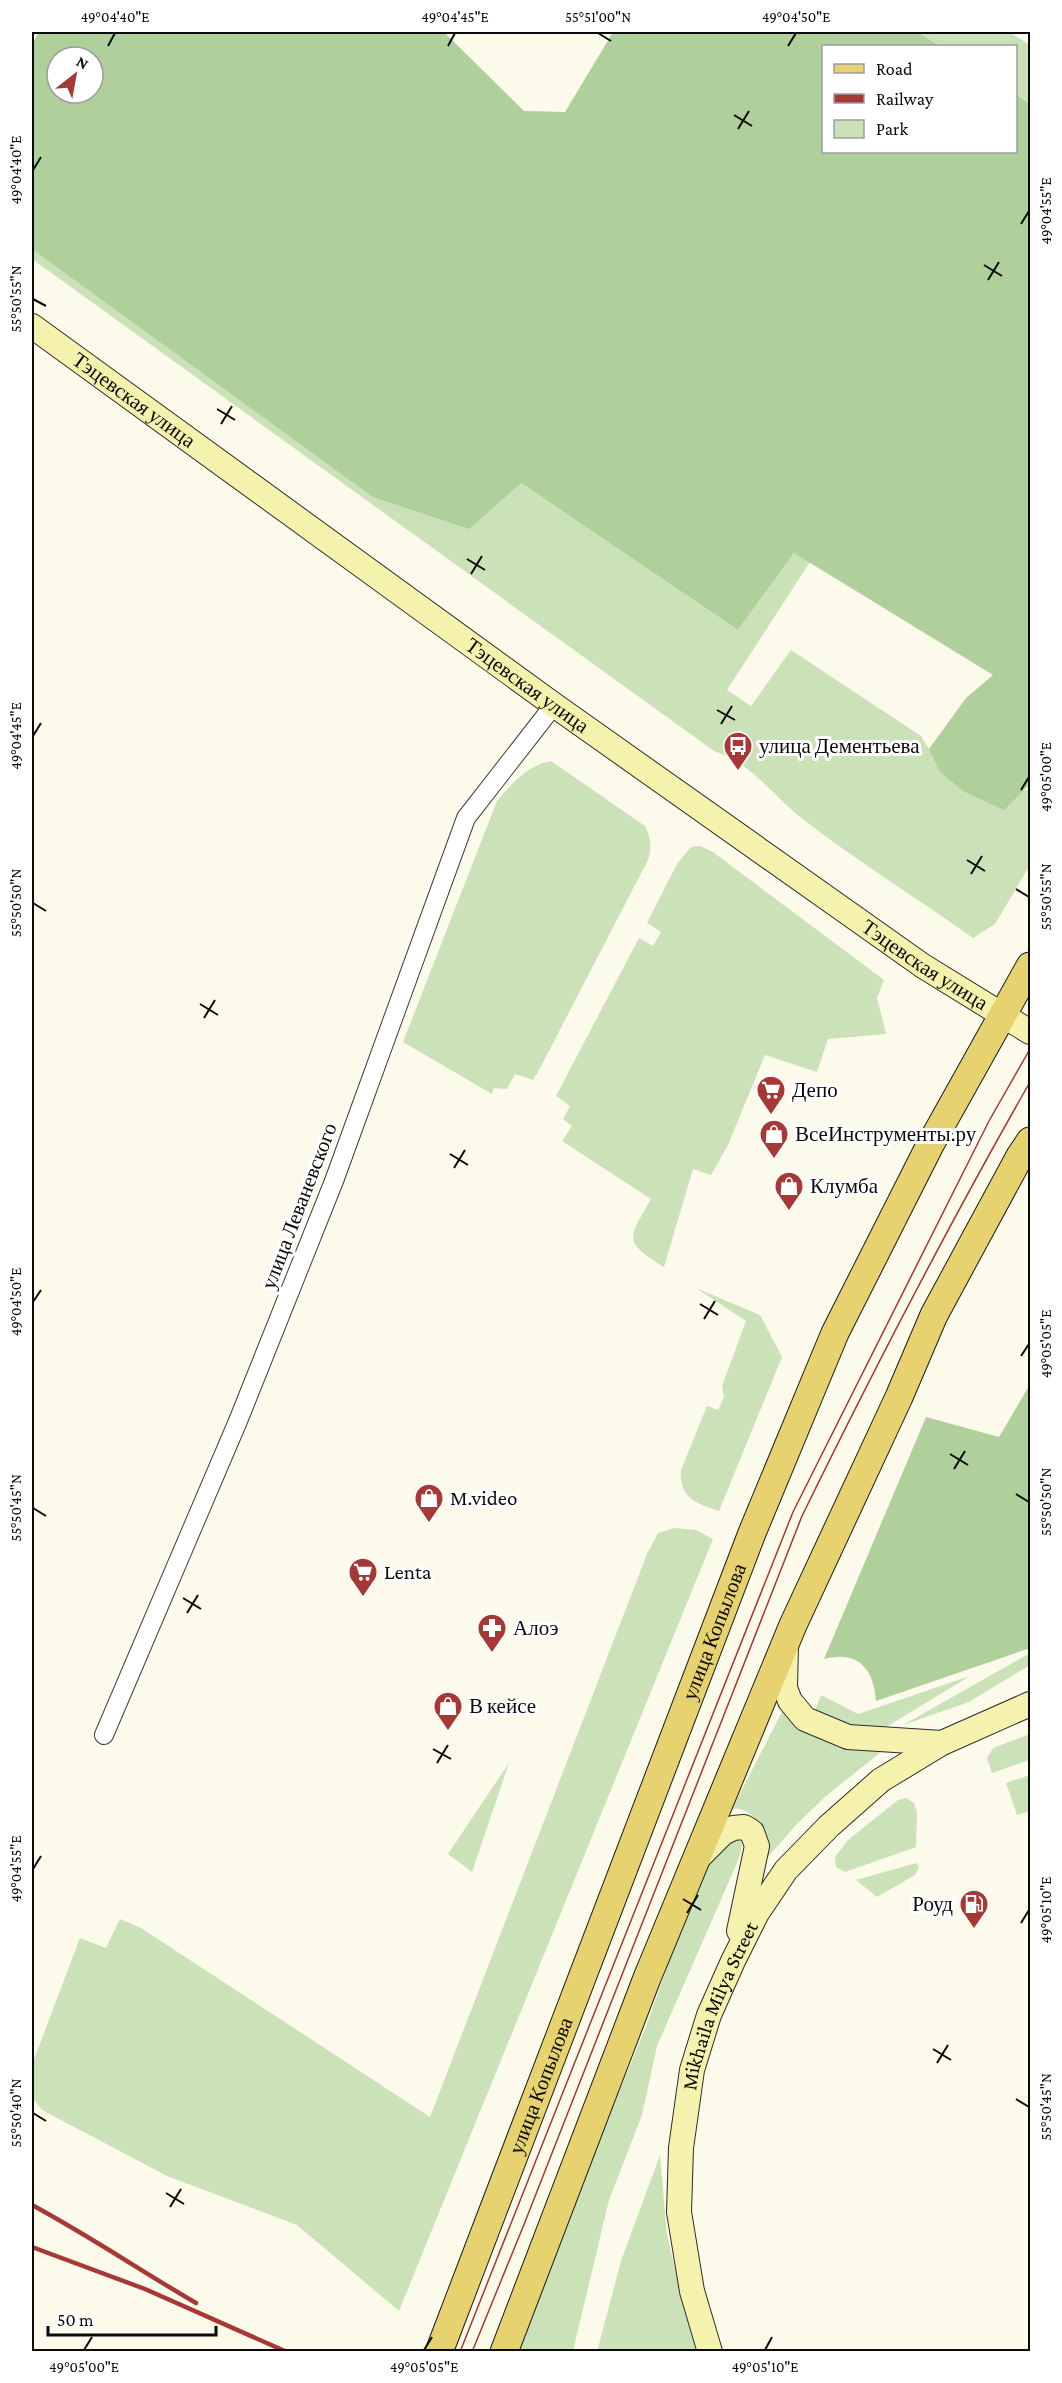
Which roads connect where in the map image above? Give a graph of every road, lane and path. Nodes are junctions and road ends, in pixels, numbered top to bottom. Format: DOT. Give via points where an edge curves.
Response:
graph roads {
  1 [pos="32,327"];
  2 [pos="554,705"];
  3 [pos="1030,966"];
  4 [pos="1003,1015"];
  5 [pos="1030,1032"];
  6 [pos="1030,1141"];
  7 [pos="786,1641"];
  8 [pos="1030,1704"];
  9 [pos="104,1735"];
  10 [pos="942,1743"];
  11 [pos="694,1862"];
  12 [pos="733,1961"];
  13 [pos="439,2352"];
  14 [pos="504,2352"];
  15 [pos="710,2352"];
  1 -- 2 [label="main road, Тэцевская улица"];
  2 -- 4 [label="main road, Тэцевская улица" via="923,966"];
  2 -- 9 [label="street, улица Леваневского" via="466,818 330,1192"];
  3 -- 4 [label="main road, улица Копылова"];
  4 -- 5 [label="main road, Тэцевская улица"];
  4 -- 13 [label="main road, улица Копылова" via="930,1145 835,1333 752,1533"];
  6 -- 7 [label="main road" via="934,1315"];
  7 -- 10 [label="main road" via="785,1688 805,1719 848,1737"];
  7 -- 11 [label="main road"];
  8 -- 10 [label="main road"];
  10 -- 12 [label="main road, Mikhaila Milya Street" via="881,1780 786,1870"];
  11 -- 12 [label="main road" via="733,1828 744,1827 756,1839"];
  11 -- 14 [label="main road"];
  12 -- 15 [label="main road, Mikhaila Milya Street" via="709,2015 692,2070 681,2148 679,2212 692,2291"];
}
